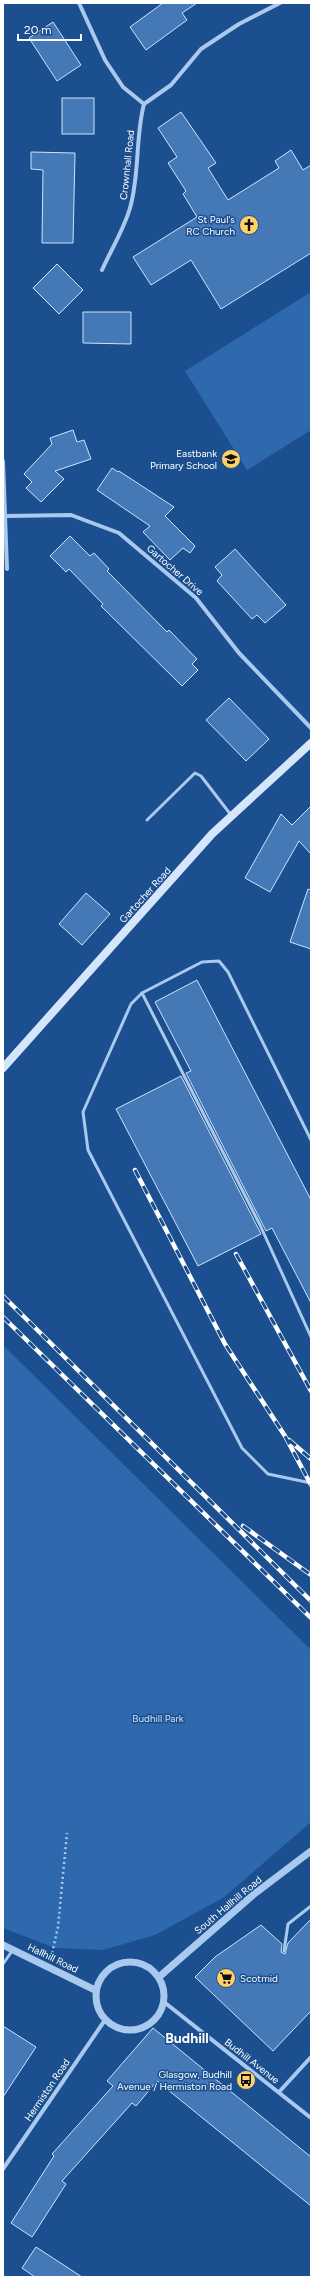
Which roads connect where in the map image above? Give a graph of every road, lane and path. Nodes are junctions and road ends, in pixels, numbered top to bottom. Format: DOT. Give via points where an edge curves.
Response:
graph roads {
  1 [pos="79,3"];
  2 [pos="280,3"];
  3 [pos="144,104"];
  4 [pos="102,270"];
  5 [pos="3,461"];
  6 [pos="6,516"];
  7 [pos="7,569"];
  8 [pos="311,728"];
  9 [pos="311,743"];
  10 [pos="232,816"];
  11 [pos="147,820"];
  12 [pos="142,993"];
  13 [pos="3,1068"];
  14 [pos="311,1140"];
  15 [pos="311,1337"];
  16 [pos="311,1483"];
  17 [pos="67,1833"];
  18 [pos="311,1851"];
  19 [pos="311,1906"];
  20 [pos="3,1945"];
  21 [pos="13,1950"];
  22 [pos="284,1951"];
  23 [pos="3,1964"];
  24 [pos="49,1967"];
  25 [pos="159,1977"];
  26 [pos="95,1990"];
  27 [pos="164,2002"];
  28 [pos="105,2020"];
  29 [pos="311,2057"];
  30 [pos="279,2092"];
  31 [pos="311,2118"];
  32 [pos="3,2169"];
  1 -- 3 [label="street" via="105,60 123,87"];
  2 -- 3 [label="street" via="239,24 202,49 172,85"];
  3 -- 4 [label="street, Crownhall Road" via="130,208"];
  5 -- 6 [label="street"];
  6 -- 7 [label="street"];
  6 -- 8 [label="street, Gartocher Drive" via="71,515 119,533 196,598 239,654"];
  9 -- 10 [label="main road, Gartocher Road"];
  10 -- 11 [label="lane" via="201,776 195,773"];
  10 -- 13 [label="main road, Gartocher Road" via="207,840"];
  12 -- 14 [label="lane" via="202,962 219,961 228,972"];
  12 -- 15 [label="lane" via="260,1225"];
  12 -- 16 [label="lane" via="131,1004 83,1112 88,1150 242,1448 268,1474"];
  17 -- 24 [label="path" via="58,1927"];
  18 -- 25 [label="street, South Hallhill Road" via="254,1895"];
  19 -- 22 [label="lane" via="288,1924"];
  20 -- 21 [label="street, Hallhill Road"];
  21 -- 23 [label="lane"];
  21 -- 24 [label="street, Hallhill Road"];
  24 -- 26 [label="street, Hallhill Road"];
  25 -- 26 [label="street" via="142,1963 120,1962 101,1975"];
  25 -- 27 [label="street" via="164,1988"];
  26 -- 28 [label="street" via="98,2010"];
  27 -- 28 [label="street" via="156,2019 137,2030 118,2029"];
  27 -- 30 [label="street, Budhill Avenue"];
  28 -- 32 [label="street, Hermiston Road"];
  29 -- 30 [label="street"];
  30 -- 31 [label="street, Budhill Avenue"];
}
